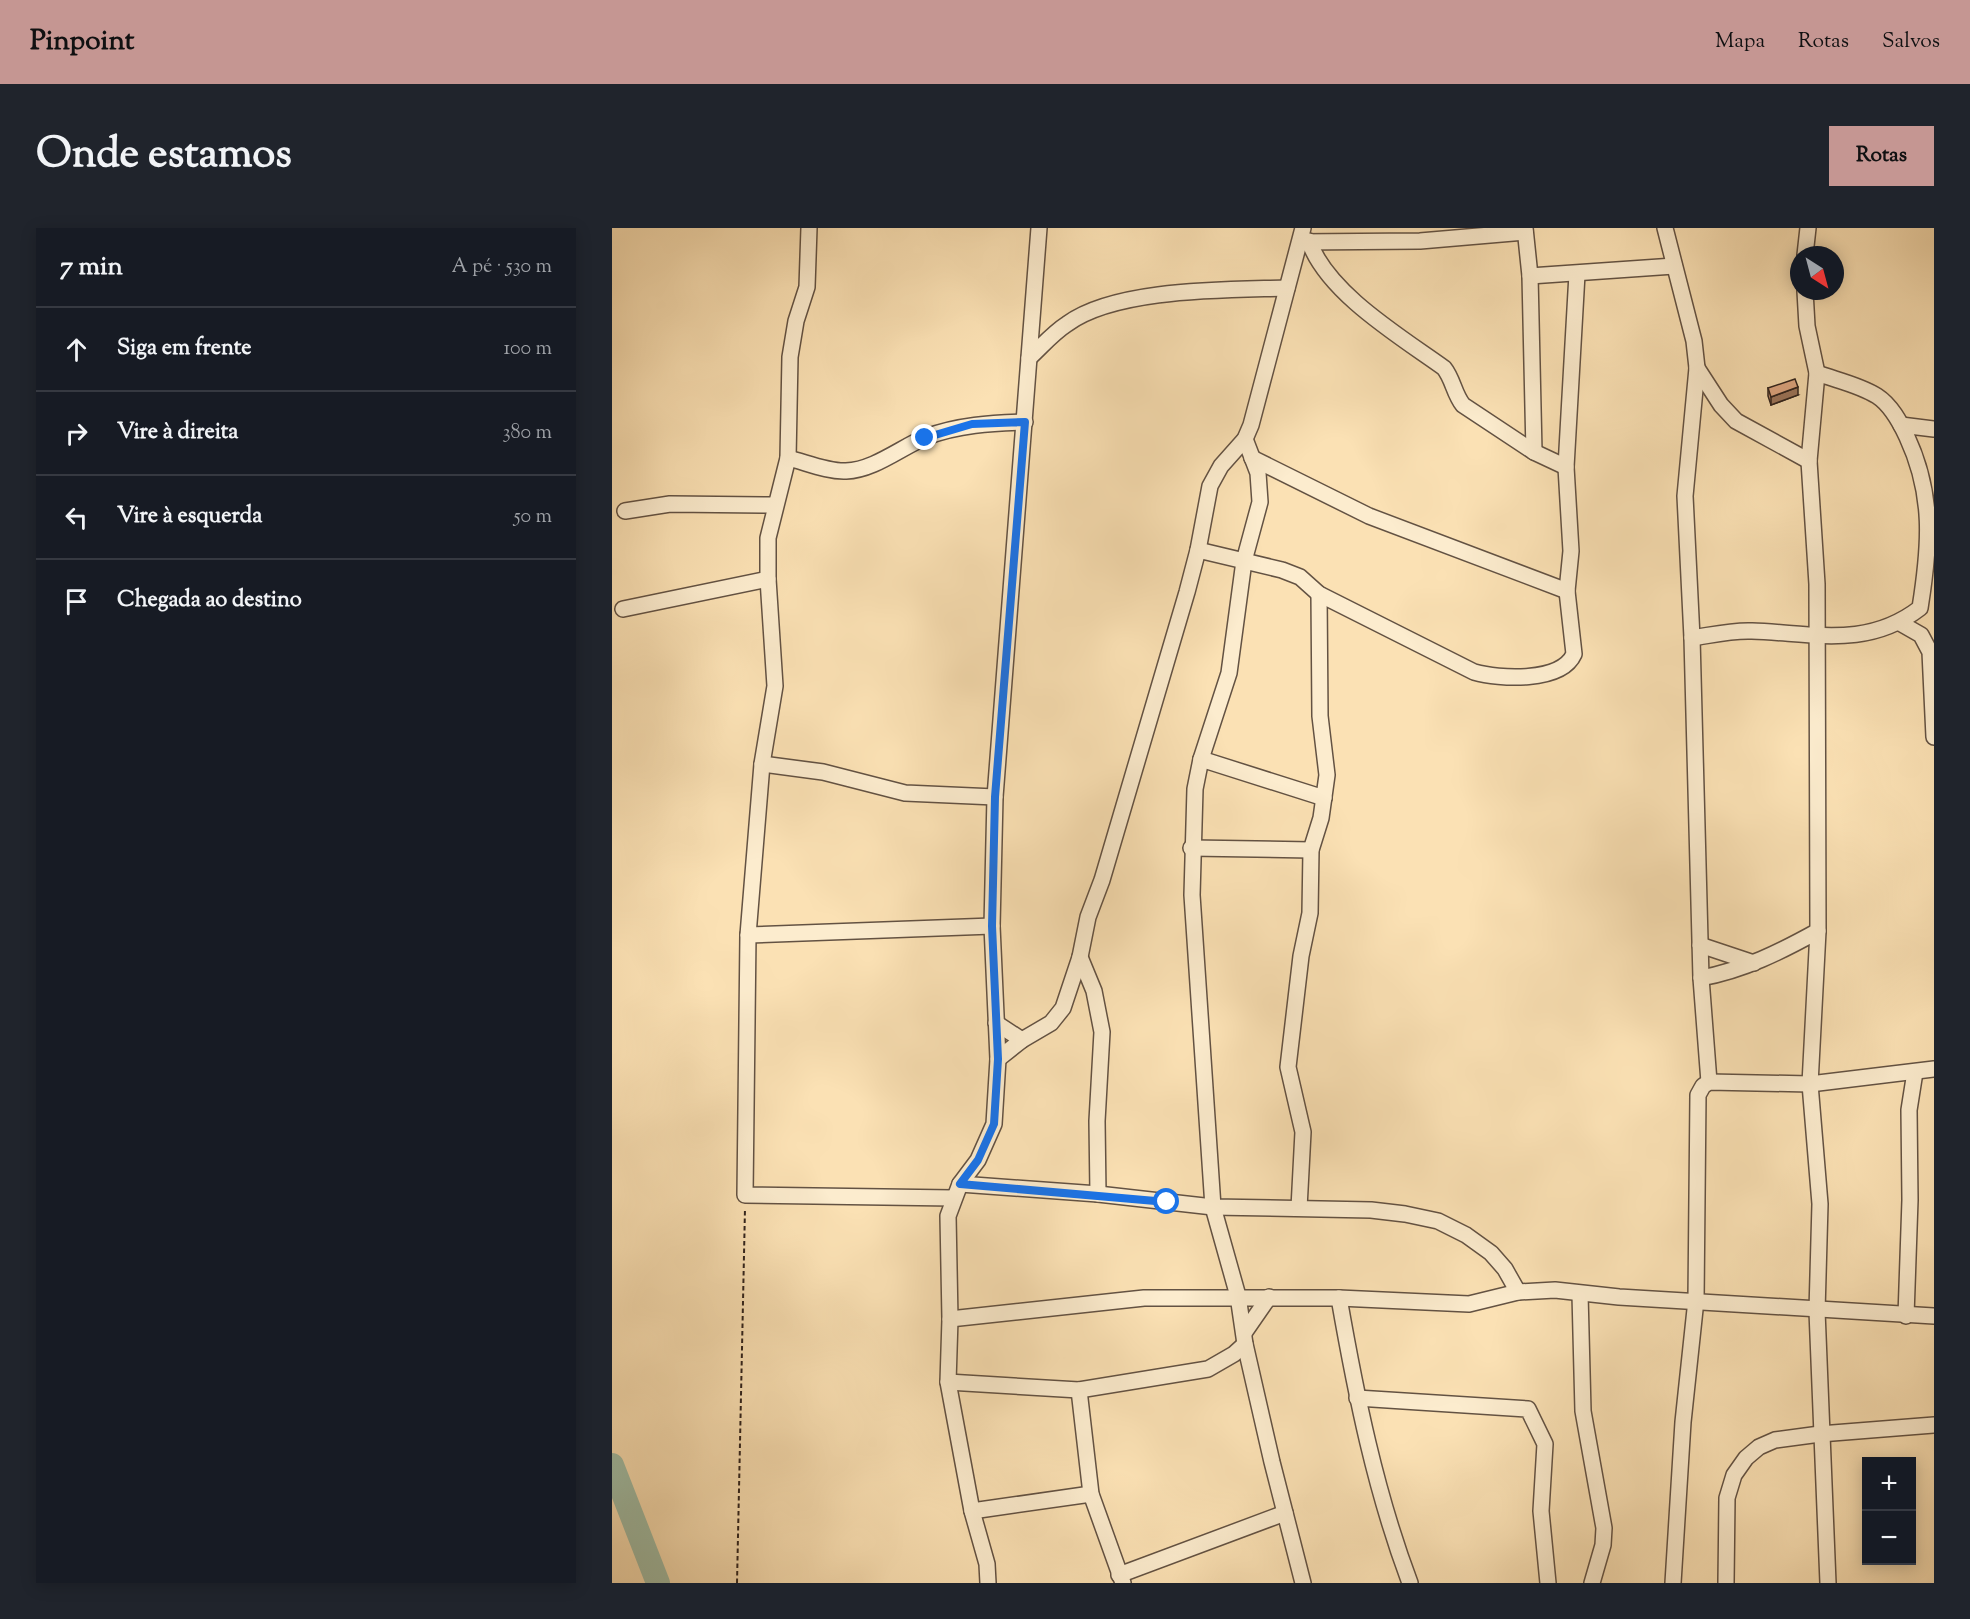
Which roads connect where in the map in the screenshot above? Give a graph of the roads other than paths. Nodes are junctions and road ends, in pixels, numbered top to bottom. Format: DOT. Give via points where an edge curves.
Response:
graph roads {
  1 [pos="809,228"];
  2 [pos="1039,228"];
  3 [pos="1665,228"];
  4 [pos="1808,228"];
  5 [pos="1525,230"];
  6 [pos="1304,237"];
  7 [pos="1806,246"];
  8 [pos="1674,266"];
  9 [pos="1577,274"];
  10 [pos="1530,276"];
  11 [pos="1287,288"];
  12 [pos="1806,300"];
  13 [pos="1029,358"];
  14 [pos="1697,368"];
  15 [pos="1817,373"];
  16 [pos="1025,422"];
  17 [pos="1901,425"];
  18 [pos="1934,429"];
  19 [pos="1245,438"];
  20 [pos="1534,452"];
  21 [pos="788,458"];
  22 [pos="1252,458"];
  23 [pos="1809,461"];
  24 [pos="1566,467"];
  25 [pos="1930,481"];
  26 [pos="775,505"];
  27 [pos="626,511"];
  28 [pos="1198,550"];
  29 [pos="1244,561"];
  30 [pos="768,579"];
  31 [pos="1568,591"];
  32 [pos="1319,594"];
  33 [pos="1934,600"];
  34 [pos="1920,608"];
  35 [pos="623,609"];
  36 [pos="1900,623"];
  37 [pos="1817,636"];
  38 [pos="1692,638"];
  39 [pos="1932,679"];
  40 [pos="1934,737"];
  41 [pos="1201,759"];
  42 [pos="762,764"];
  43 [pos="995,797"];
  44 [pos="1324,798"];
  45 [pos="1191,848"];
  46 [pos="1311,850"];
  47 [pos="992,926"];
  48 [pos="1818,931"];
  49 [pos="748,935"];
  50 [pos="1700,945"];
  51 [pos="1080,957"];
  52 [pos="1754,963"];
  53 [pos="1701,978"];
  54 [pos="996,1023"];
  55 [pos="1022,1040"];
  56 [pos="998,1059"];
  57 [pos="1934,1069"];
  58 [pos="1915,1072"];
  59 [pos="1709,1082"];
  60 [pos="1810,1084"];
  61 [pos="957,1191"];
  62 [pos="1098,1194"];
  63 [pos="1213,1208"];
  64 [pos="1299,1208"];
  65 [pos="1518,1292"];
  66 [pos="1580,1294"];
  67 [pos="1238,1296"];
  68 [pos="1269,1297"];
  69 [pos="1339,1298"];
  70 [pos="1696,1300"];
  71 [pos="1817,1311"];
  72 [pos="1906,1316"];
  73 [pos="1934,1316"];
  74 [pos="950,1319"];
  75 [pos="1245,1338"];
  76 [pos="948,1382"];
  77 [pos="1079,1390"];
  78 [pos="1357,1398"];
  79 [pos="1934,1425"];
  80 [pos="1820,1434"];
  81 [pos="1091,1494"];
  82 [pos="972,1510"];
  83 [pos="1285,1514"];
  84 [pos="1121,1579"];
  85 [pos="988,1583"];
  86 [pos="1303,1583"];
  87 [pos="1410,1583"];
  88 [pos="1548,1583"];
  89 [pos="1592,1583"];
  90 [pos="1673,1583"];
  91 [pos="1726,1583"];
  92 [pos="1828,1583"];
  1 -- 21 [label="street" via="807,287 790,357"];
  2 -- 13 [label="street"];
  3 -- 8 [label="street"];
  4 -- 7 [label="street"];
  5 -- 6 [label="street" via="1420,241"];
  5 -- 10 [label="street"];
  6 -- 11 [label="street"];
  6 -- 20 [label="street" via="1318,262 1376,322 1444,368 1463,405"];
  8 -- 9 [label="street"];
  8 -- 14 [label="street" via="1694,341"];
  9 -- 10 [label="street"];
  9 -- 24 [label="street"];
  10 -- 20 [label="street"];
  11 -- 13 [label="street" via="1182,291 1100,309 1067,323"];
  11 -- 19 [label="street" via="1260,396"];
  12 -- 15 [label="street"];
  13 -- 16 [label="street"];
  14 -- 23 [label="street" via="1736,421"];
  14 -- 38 [label="street" via="1685,496"];
  15 -- 17 [label="street" via="1877,396"];
  15 -- 23 [label="street"];
  16 -- 21 [label="street" via="950,429 859,470 843,472"];
  16 -- 43 [label="street"];
  17 -- 18 [label="street"];
  17 -- 25 [label="street"];
  19 -- 22 [label="street"];
  19 -- 28 [label="street" via="1210,486"];
  20 -- 24 [label="street"];
  21 -- 26 [label="street"];
  22 -- 29 [label="street" via="1258,473 1260,502"];
  22 -- 31 [label="street" via="1369,516"];
  23 -- 37 [label="street" via="1816,537"];
  24 -- 31 [label="street" via="1571,551"];
  25 -- 34 [label="street" via="1928,551"];
  26 -- 27 [label="street" via="670,504"];
  26 -- 30 [label="street" via="768,538"];
  28 -- 29 [label="street"];
  28 -- 51 [label="street" via="1088,917"];
  29 -- 32 [label="street" via="1300,577"];
  29 -- 41 [label="street" via="1229,673"];
  30 -- 35 [label="street"];
  30 -- 42 [label="street" via="775,686"];
  31 -- 32 [label="street" via="1574,654 1570,664 1539,675 1491,677 1426,650"];
  32 -- 44 [label="street" via="1320,716 1327,775"];
  33 -- 34 [label="street"];
  34 -- 36 [label="street"];
  36 -- 37 [label="street" via="1853,635"];
  36 -- 39 [label="street" via="1912,628 1927,643"];
  37 -- 38 [label="street" via="1750,631"];
  37 -- 48 [label="street"];
  38 -- 50 [label="street"];
  39 -- 40 [label="street"];
  41 -- 44 [label="street"];
  41 -- 45 [label="street"];
  42 -- 43 [label="street" via="823,772 905,793"];
  42 -- 49 [label="street"];
  43 -- 47 [label="street"];
  44 -- 46 [label="street"];
  45 -- 46 [label="street"];
  45 -- 63 [label="street"];
  46 -- 64 [label="street" via="1310,913 1288,1067 1303,1132"];
  47 -- 49 [label="street"];
  47 -- 54 [label="street"];
  48 -- 52 [label="street"];
  48 -- 60 [label="street"];
  49 -- 61 [label="street" via="745,1195"];
  50 -- 52 [label="street"];
  50 -- 53 [label="street"];
  51 -- 55 [label="street" via="1063,1008 1051,1023"];
  51 -- 62 [label="street" via="1094,991 1102,1032"];
  52 -- 53 [label="street"];
  53 -- 59 [label="street"];
  54 -- 55 [label="street"];
  54 -- 56 [label="street"];
  55 -- 56 [label="street"];
  56 -- 61 [label="street" via="994,1124 978,1160"];
  57 -- 58 [label="street"];
  58 -- 60 [label="street"];
  58 -- 72 [label="street" via="1909,1110 1911,1200"];
  59 -- 60 [label="street"];
  59 -- 70 [label="street" via="1698,1095"];
  60 -- 71 [label="street" via="1820,1204"];
  61 -- 62 [label="street"];
  61 -- 74 [label="street" via="948,1216"];
  62 -- 63 [label="street"];
  63 -- 64 [label="street"];
  63 -- 67 [label="street"];
  64 -- 65 [label="street" via="1371,1210 1438,1221 1491,1253"];
  65 -- 66 [label="street" via="1555,1290"];
  65 -- 69 [label="street" via="1469,1304"];
  66 -- 70 [label="street"];
  66 -- 89 [label="street" via="1582,1411 1604,1528"];
  67 -- 68 [label="street"];
  67 -- 74 [label="street" via="1144,1298"];
  67 -- 75 [label="street"];
  68 -- 69 [label="street"];
  68 -- 75 [label="street"];
  69 -- 78 [label="street"];
  70 -- 71 [label="street"];
  70 -- 90 [label="street" via="1683,1422"];
  71 -- 72 [label="street"];
  71 -- 80 [label="street"];
  72 -- 73 [label="street"];
  74 -- 76 [label="street"];
  75 -- 77 [label="street" via="1234,1354 1208,1369"];
  75 -- 83 [label="street"];
  76 -- 77 [label="street"];
  76 -- 82 [label="street"];
  77 -- 81 [label="street"];
  78 -- 87 [label="street" via="1376,1481"];
  78 -- 88 [label="street" via="1528,1409 1545,1444 1541,1511"];
  79 -- 80 [label="street"];
  80 -- 91 [label="street" via="1775,1440 1759,1447 1734,1475 1727,1498"];
  80 -- 92 [label="street"];
  81 -- 82 [label="street"];
  81 -- 84 [label="street"];
  82 -- 85 [label="street" via="987,1564"];
  83 -- 84 [label="street"];
  83 -- 86 [label="street"];
}
